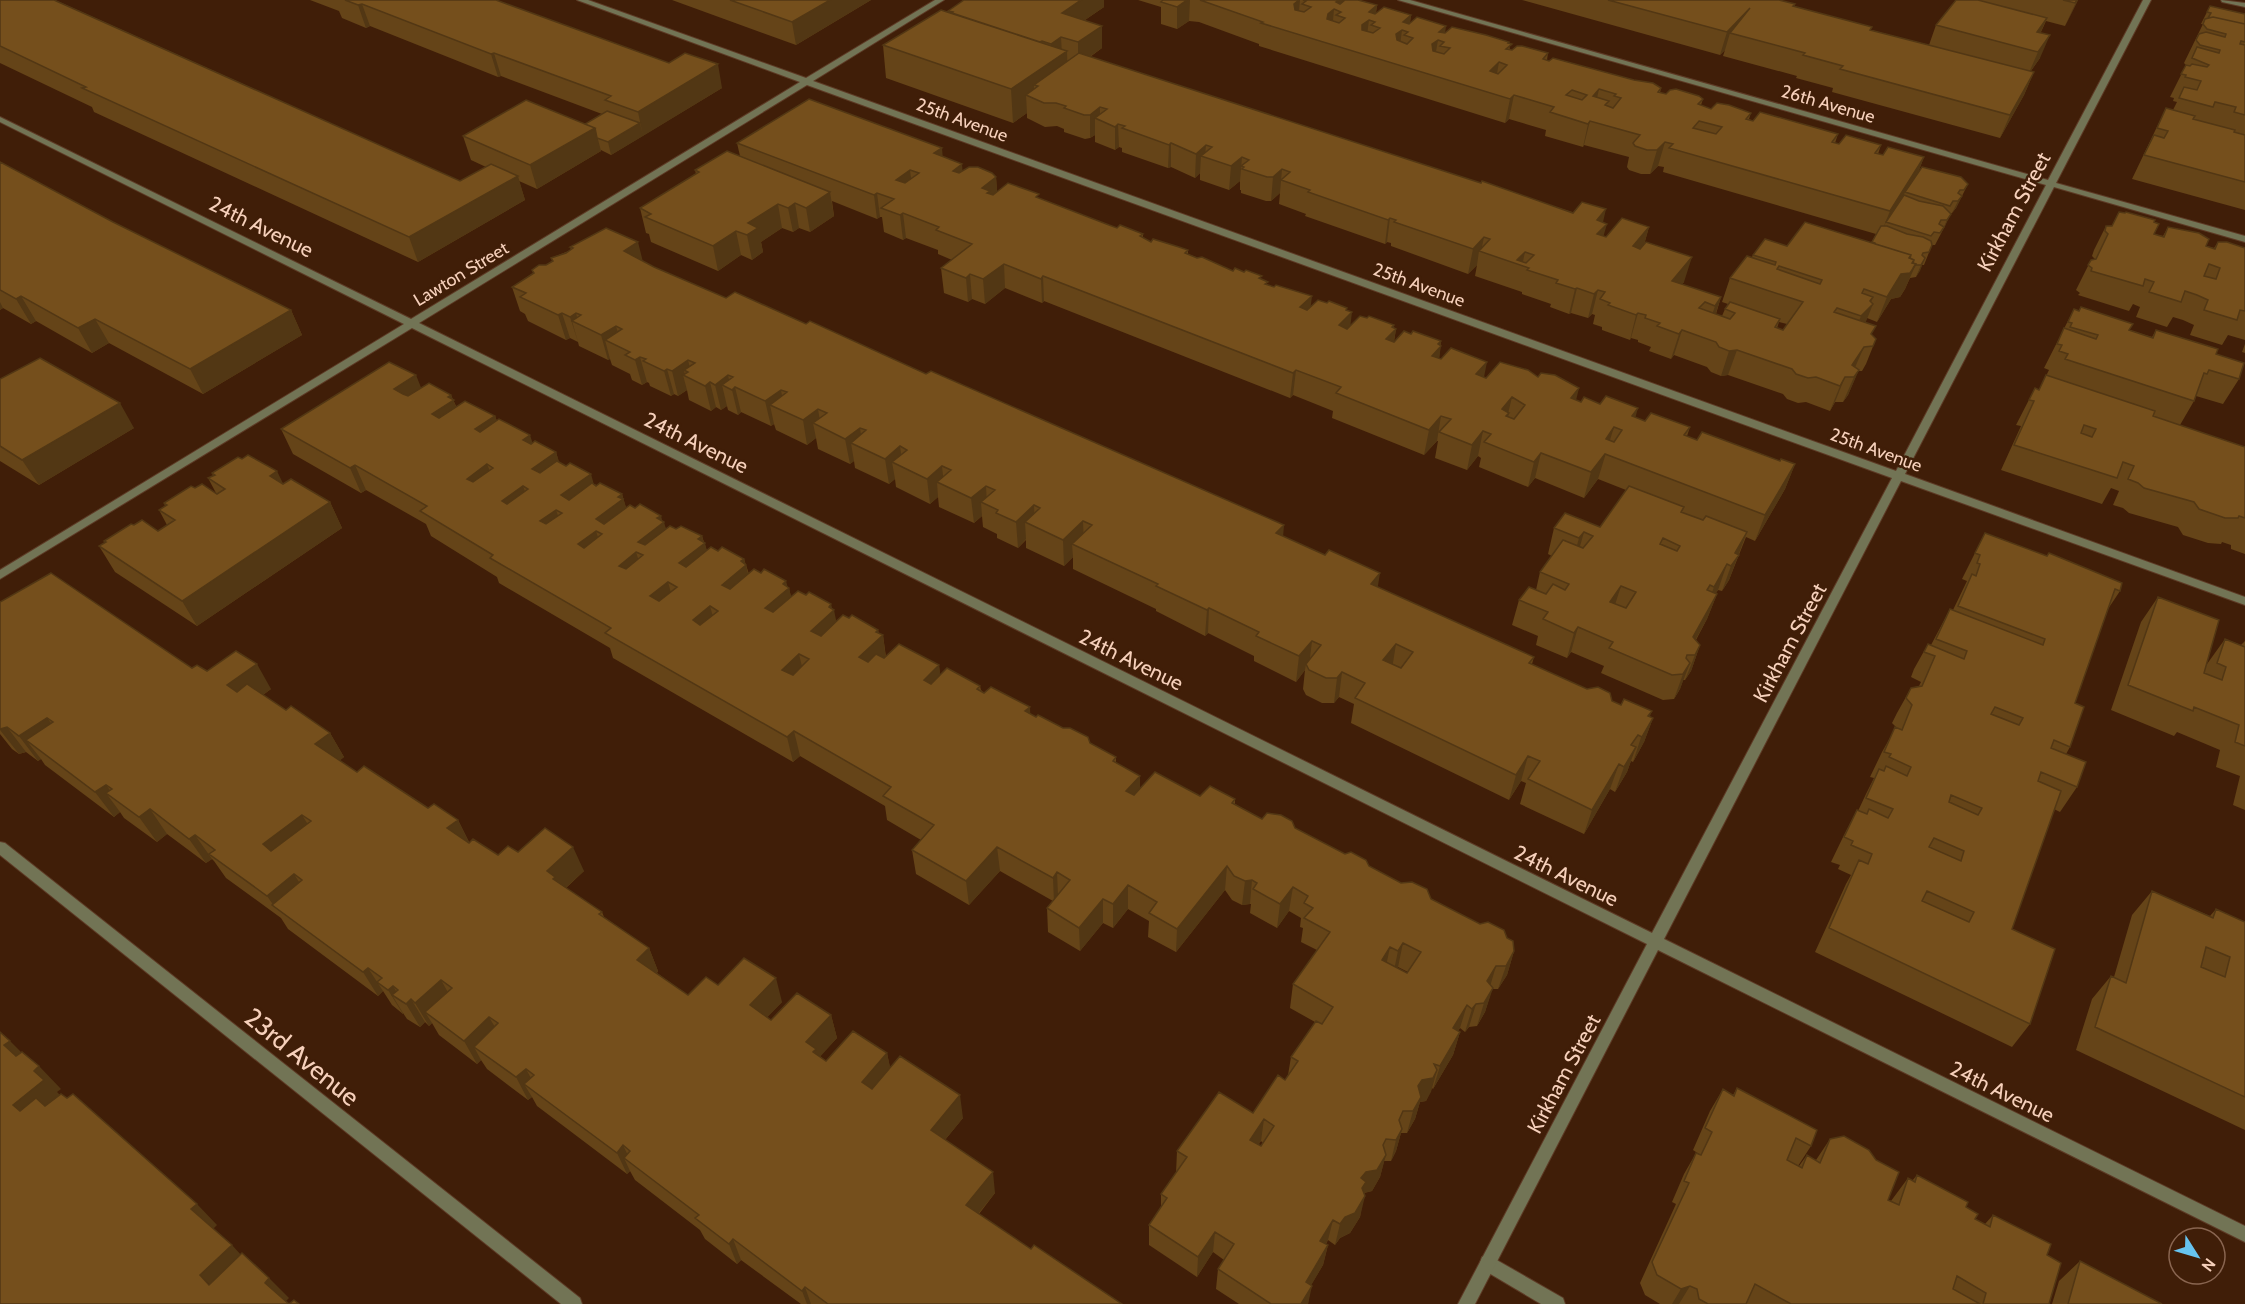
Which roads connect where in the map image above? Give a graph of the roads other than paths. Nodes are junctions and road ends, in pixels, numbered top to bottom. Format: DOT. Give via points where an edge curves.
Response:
graph roads {
  1 [pos="582,0"];
  2 [pos="940,0"];
  3 [pos="1402,0"];
  4 [pos="2147,0"];
  5 [pos="2225,0"];
  6 [pos="2245,5"];
  7 [pos="807,81"];
  8 [pos="0,119"];
  9 [pos="2051,184"];
  10 [pos="2245,239"];
  11 [pos="412,323"];
  12 [pos="1899,476"];
  13 [pos="0,575"];
  14 [pos="2245,601"];
  15 [pos="0,847"];
  16 [pos="1655,942"];
  17 [pos="2245,1234"];
  18 [pos="1488,1263"];
  19 [pos="574,1304"];
  20 [pos="1466,1304"];
  21 [pos="1557,1304"];
  1 -- 7 [label="street, 25th Avenue"];
  2 -- 7 [label="street, Lawton Street"];
  3 -- 9 [label="street, 26th Avenue"];
  4 -- 9 [label="street, Kirkham Street"];
  5 -- 6 [label="street"];
  7 -- 11 [label="street, Lawton Street"];
  7 -- 12 [label="street, 25th Avenue"];
  8 -- 11 [label="street, 24th Avenue"];
  9 -- 10 [label="street, 26th Avenue"];
  9 -- 12 [label="street, Kirkham Street"];
  11 -- 13 [label="street, Lawton Street"];
  11 -- 16 [label="street, 24th Avenue"];
  12 -- 14 [label="street, 25th Avenue"];
  12 -- 16 [label="street, Kirkham Street"];
  15 -- 19 [label="street, 23rd Avenue"];
  16 -- 17 [label="street, 24th Avenue"];
  16 -- 18 [label="street, Kirkham Street"];
  18 -- 20 [label="street, Kirkham Street"];
  18 -- 21 [label="street"];
}
